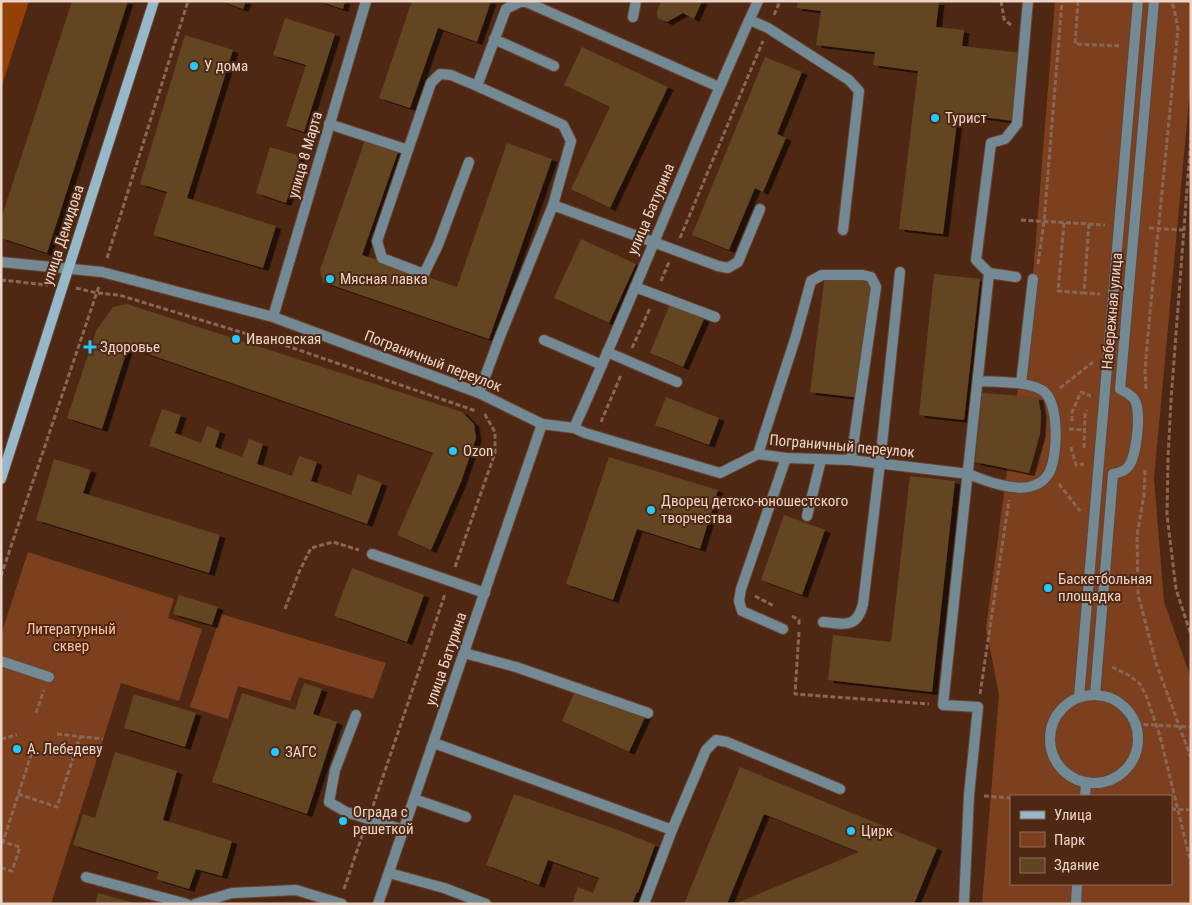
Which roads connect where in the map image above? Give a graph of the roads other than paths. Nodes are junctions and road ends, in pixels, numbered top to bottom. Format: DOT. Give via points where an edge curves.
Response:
graph roads {
  1 [pos="154,1"];
  2 [pos="366,1"];
  3 [pos="523,1"];
  4 [pos="636,1"];
  5 [pos="758,1"];
  6 [pos="1028,1"];
  7 [pos="1138,1"];
  8 [pos="1154,1"];
  9 [pos="632,17"];
  10 [pos="750,20"];
  11 [pos="494,39"];
  12 [pos="554,66"];
  13 [pos="477,86"];
  14 [pos="719,86"];
  15 [pos="329,124"];
  16 [pos="408,150"];
  17 [pos="469,162"];
  18 [pos="553,205"];
  19 [pos="760,209"];
  20 [pos="843,230"];
  21 [pos="653,243"];
  22 [pos="1,262"];
  23 [pos="69,268"];
  24 [pos="900,272"];
  25 [pos="989,273"];
  26 [pos="1016,277"];
  27 [pos="1033,280"];
  28 [pos="635,288"];
  29 [pos="273,317"];
  30 [pos="715,317"];
  31 [pos="544,340"];
  32 [pos="608,352"];
  33 [pos="602,365"];
  34 [pos="978,381"];
  35 [pos="677,382"];
  36 [pos="1021,384"];
  37 [pos="1105,388"];
  38 [pos="1120,389"];
  39 [pos="479,393"];
  40 [pos="542,424"];
  41 [pos="574,428"];
  42 [pos="758,454"];
  43 [pos="786,458"];
  44 [pos="821,460"];
  45 [pos="851,460"];
  46 [pos="880,463"];
  47 [pos="969,474"];
  48 [pos="1098,474"];
  49 [pos="1113,474"];
  50 [pos="1,479"];
  51 [pos="807,516"];
  52 [pos="372,554"];
  53 [pos="485,593"];
  54 [pos="823,622"];
  55 [pos="783,629"];
  56 [pos="464,653"];
  57 [pos="1,661"];
  58 [pos="49,677"];
  59 [pos="1095,695"];
  60 [pos="1079,697"];
  61 [pos="648,713"];
  62 [pos="356,715"];
  63 [pos="434,743"];
  64 [pos="1086,783"];
  65 [pos="840,789"];
  66 [pos="1084,795"];
  67 [pos="414,800"];
  68 [pos="466,817"];
  69 [pos="404,830"];
  70 [pos="672,830"];
  71 [pos="389,873"];
  72 [pos="86,877"];
  73 [pos="1077,885"];
  74 [pos="341,903"];
  75 [pos="187,904"];
  76 [pos="195,904"];
  77 [pos="378,904"];
  78 [pos="486,904"];
  79 [pos="644,904"];
  80 [pos="964,904"];
  81 [pos="1076,904"];
  1 -- 23 [label="street, улица Демидова"];
  2 -- 15 [label="street, улица 8 Марта"];
  3 -- 11 [label="street" via="506,9"];
  3 -- 14 [label="street"];
  4 -- 9 [label="street"];
  5 -- 10 [label="street, улица Батурина"];
  6 -- 25 [label="street" via="1016,124 1005,139 991,143 976,260"];
  7 -- 37 [label="street, Набережная улица"];
  8 -- 38 [label="street, Набережная улица"];
  10 -- 14 [label="street, улица Батурина"];
  10 -- 20 [label="street" via="849,80 859,91"];
  11 -- 12 [label="street"];
  11 -- 13 [label="street"];
  13 -- 16 [label="street" via="451,74 440,74 431,83"];
  13 -- 18 [label="street" via="564,125 571,141"];
  14 -- 21 [label="street, улица Батурина"];
  15 -- 16 [label="street"];
  15 -- 29 [label="street, улица 8 Марта"];
  16 -- 17 [label="street" via="377,241 382,258 424,274"];
  18 -- 21 [label="street"];
  18 -- 39 [label="street"];
  19 -- 21 [label="street" via="738,262 728,268"];
  21 -- 28 [label="street, улица Батурина"];
  22 -- 23 [label="street, Пограничный переулок"];
  23 -- 29 [label="street, Пограничный переулок" via="102,272"];
  23 -- 50 [label="street, улица Демидова"];
  24 -- 46 [label="street"];
  25 -- 26 [label="street"];
  25 -- 34 [label="street"];
  27 -- 36 [label="street"];
  28 -- 30 [label="street"];
  28 -- 32 [label="street, улица Батурина"];
  29 -- 39 [label="street, Пограничный переулок"];
  31 -- 33 [label="street"];
  32 -- 33 [label="street, улица Батурина"];
  32 -- 35 [label="street"];
  33 -- 41 [label="street, улица Батурина"];
  34 -- 36 [label="street"];
  34 -- 47 [label="street"];
  36 -- 47 [label="street" via="1044,391 1055,413 1056,435 1050,471 1034,486 988,482"];
  37 -- 38 [label="street"];
  37 -- 48 [label="street, Набережная улица"];
  38 -- 49 [label="street, Набережная улица" via="1134,399 1138,410 1134,457 1128,468"];
  39 -- 40 [label="street, Пограничный переулок"];
  40 -- 41 [label="street, Пограничный переулок"];
  40 -- 53 [label="street, улица Батурина"];
  41 -- 42 [label="street, Пограничный переулок" via="720,473"];
  42 -- 43 [label="street, Пограничный переулок"];
  42 -- 45 [label="street" via="811,281 822,275 863,275 871,277 876,286"];
  43 -- 44 [label="street, Пограничный переулок"];
  43 -- 55 [label="street" via="739,601 742,611"];
  44 -- 45 [label="street, Пограничный переулок"];
  44 -- 51 [label="street"];
  45 -- 46 [label="street, Пограничный переулок"];
  46 -- 47 [label="street, Пограничный переулок"];
  46 -- 54 [label="street" via="860,614 846,624"];
  47 -- 80 [label="street" via="943,705 978,707 969,795"];
  48 -- 49 [label="street"];
  48 -- 60 [label="street, Набережная улица"];
  49 -- 59 [label="street"];
  52 -- 53 [label="street"];
  53 -- 56 [label="street, улица Батурина"];
  56 -- 61 [label="street" via="516,667"];
  56 -- 63 [label="street, улица Батурина"];
  57 -- 58 [label="street"];
  59 -- 60 [label="street"];
  59 -- 64 [label="street" via="1104,696 1127,709 1136,724 1137,750 1123,773 1112,780"];
  60 -- 64 [label="street" via="1058,714 1050,732 1050,742 1055,761 1061,769"];
  62 -- 69 [label="street" via="335,770 329,802 346,812"];
  63 -- 67 [label="street, улица Батурина"];
  63 -- 70 [label="street"];
  64 -- 66 [label="street"];
  65 -- 70 [label="street" via="716,740 706,750"];
  67 -- 68 [label="street"];
  67 -- 69 [label="street, улица Батурина"];
  69 -- 71 [label="street, улица Батурина"];
  70 -- 79 [label="street"];
  71 -- 77 [label="street, улица Батурина"];
  71 -- 78 [label="street"];
  72 -- 75 [label="street"];
  73 -- 81 [label="street"];
  74 -- 76 [label="street" via="296,890 232,893"];
}
